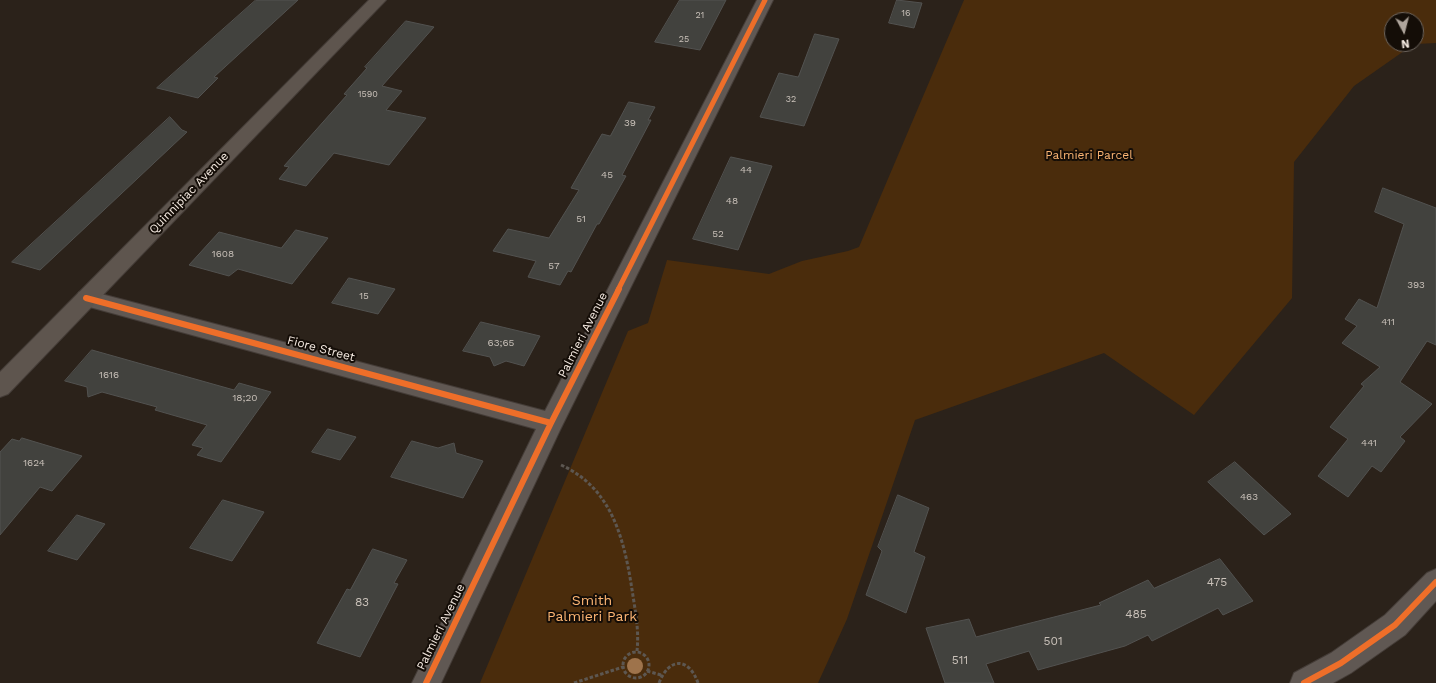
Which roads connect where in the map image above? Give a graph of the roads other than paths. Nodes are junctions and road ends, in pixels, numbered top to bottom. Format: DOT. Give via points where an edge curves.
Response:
graph roads {
  1 [pos="378,0"];
  2 [pos="765,0"];
  3 [pos="86,298"];
  4 [pos="0,387"];
  5 [pos="551,423"];
  6 [pos="1436,582"];
  7 [pos="426,683"];
  8 [pos="1304,683"];
  1 -- 3 [label="main road, Quinnipiac Avenue"];
  2 -- 5 [label="street, Palmieri Avenue"];
  3 -- 4 [label="main road, Quinnipiac Avenue"];
  3 -- 5 [label="street, Fiore Street"];
  5 -- 7 [label="street, Palmieri Avenue"];
  6 -- 8 [label="street" via="1395,625 1341,663"];
}
